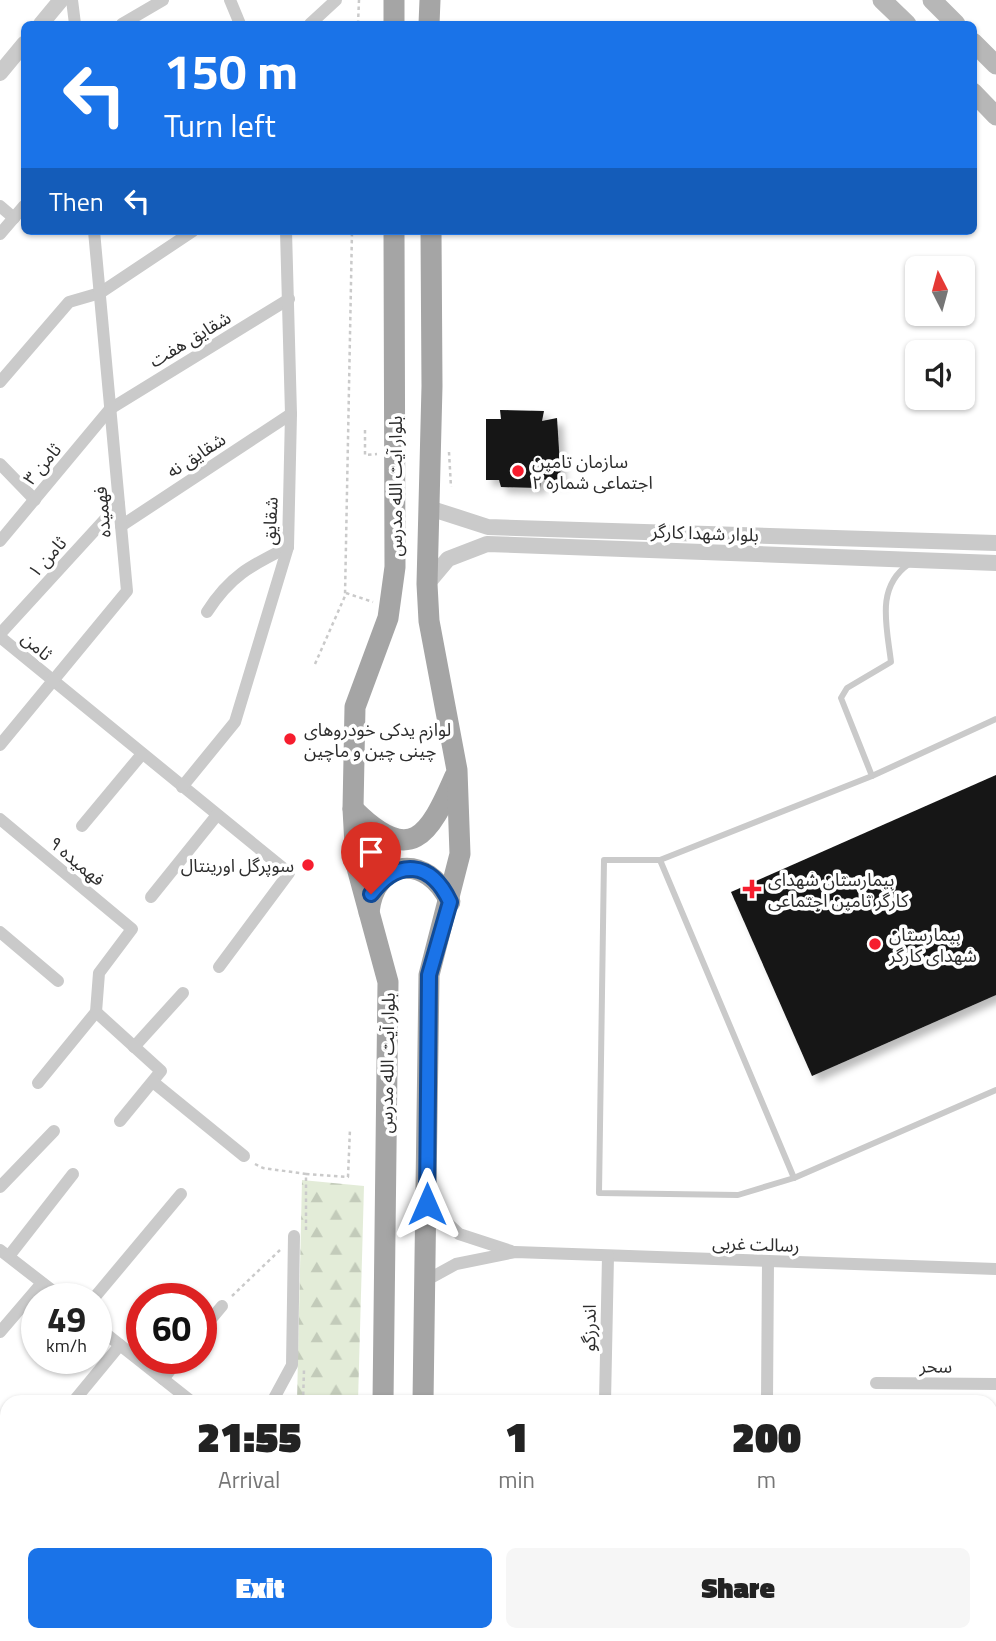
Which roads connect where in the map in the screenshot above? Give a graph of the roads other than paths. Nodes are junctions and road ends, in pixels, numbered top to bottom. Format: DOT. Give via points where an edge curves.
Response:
graph roads {
  1 [pos="61,0"];
  2 [pos="72,0"];
  3 [pos="163,0"];
  4 [pos="230,0"];
  5 [pos="336,0"];
  6 [pos="394,0"];
  7 [pos="430,0"];
  8 [pos="883,0"];
  9 [pos="932,0"];
  10 [pos="44,21"];
  11 [pos="75,21"];
  12 [pos="127,21"];
  13 [pos="239,21"];
  14 [pos="313,21"];
  15 [pos="394,21"];
  16 [pos="429,21"];
  17 [pos="903,21"];
  18 [pos="953,21"];
  19 [pos="977,46"];
  20 [pos="21,48"];
  21 [pos="996,65"];
  22 [pos="0,73"];
  23 [pos="977,96"];
  24 [pos="996,116"];
  25 [pos="0,206"];
  26 [pos="21,210"];
  27 [pos="14,218"];
  28 [pos="0,234"];
  29 [pos="94,235"];
  30 [pos="186,235"];
  31 [pos="286,235"];
  32 [pos="394,235"];
  33 [pos="431,235"];
  34 [pos="100,293"];
  35 [pos="289,299"];
  36 [pos="5,366"];
  37 [pos="0,382"];
  38 [pos="110,409"];
  39 [pos="291,414"];
  40 [pos="0,464"];
  41 [pos="34,500"];
  42 [pos="119,504"];
  43 [pos="429,508"];
  44 [pos="121,526"];
  45 [pos="0,541"];
  46 [pos="996,543"];
  47 [pos="288,547"];
  48 [pos="914,560"];
  49 [pos="996,563"];
  50 [pos="427,584"];
  51 [pos="207,612"];
  52 [pos="0,636"];
  53 [pos="52,681"];
  54 [pos="996,719"];
  55 [pos="0,745"];
  56 [pos="142,754"];
  57 [pos="457,770"];
  58 [pos="872,776"];
  59 [pos="182,787"];
  60 [pos="353,809"];
  61 [pos="217,815"];
  62 [pos="0,819"];
  63 [pos="82,826"];
  64 [pos="660,860"];
  65 [pos="151,897"];
  66 [pos="450,902"];
  67 [pos="369,915"];
  68 [pos="0,932"];
  69 [pos="219,967"];
  70 [pos="58,981"];
  71 [pos="183,993"];
  72 [pos="96,1012"];
  73 [pos="134,1047"];
  74 [pos="153,1082"];
  75 [pos="38,1083"];
  76 [pos="996,1090"];
  77 [pos="120,1121"];
  78 [pos="54,1131"];
  79 [pos="244,1156"];
  80 [pos="73,1174"];
  81 [pos="794,1178"];
  82 [pos="0,1187"];
  83 [pos="181,1194"];
  84 [pos="427,1204"];
  85 [pos="300,1239"];
  86 [pos="515,1252"];
  87 [pos="4,1253"];
  88 [pos="608,1256"];
  89 [pos="768,1262"];
  90 [pos="996,1269"];
  91 [pos="425,1281"];
  92 [pos="42,1283"];
  93 [pos="107,1283"];
  94 [pos="222,1306"];
  95 [pos="21,1308"];
  96 [pos="217,1312"];
  97 [pos="0,1332"];
  98 [pos="112,1339"];
  99 [pos="120,1345"];
  100 [pos="167,1374"];
  101 [pos="163,1379"];
  102 [pos="876,1382"];
  103 [pos="996,1384"];
  104 [pos="79,1395"];
  105 [pos="183,1395"];
  106 [pos="276,1395"];
  107 [pos="383,1395"];
  108 [pos="423,1395"];
  109 [pos="605,1395"];
  110 [pos="767,1395"];
  1 -- 10 [label="street"];
  2 -- 11 [label="street"];
  3 -- 12 [label="street"];
  4 -- 13 [label="street"];
  5 -- 14 [label="street"];
  6 -- 15 [label="main road"];
  7 -- 16 [label="main road"];
  8 -- 17 [label="main road"];
  9 -- 18 [label="main road"];
  19 -- 21 [label="main road"];
  20 -- 22 [label="street"];
  23 -- 24 [label="main road"];
  25 -- 27 [label="street"];
  26 -- 27 [label="street"];
  27 -- 28 [label="street"];
  29 -- 34 [label="street, فهمیده"];
  30 -- 34 [label="street"];
  31 -- 35 [label="street, شقایق"];
  32 -- 60 [label="main road, بلوار آیت الله مدرس" via="395,567 388,618 355,707"];
  33 -- 43 [label="main road, بلوار آیت الله مدرس"];
  34 -- 36 [label="street" via="69,302"];
  34 -- 38 [label="street, فهمیده"];
  35 -- 38 [label="street, شقایق هفت"];
  35 -- 39 [label="street, شقایق"];
  36 -- 37 [label="street"];
  38 -- 41 [label="street, ثامن ۳"];
  38 -- 42 [label="street, فهمیده"];
  39 -- 44 [label="street, شقایق نه"];
  39 -- 47 [label="street, شقایق"];
  40 -- 41 [label="street"];
  41 -- 45 [label="street, ثامن ۳"];
  42 -- 44 [label="street, فهمیده"];
  42 -- 52 [label="street, ثامن ۱"];
  43 -- 46 [label="street, بلوار شهدا کارگر" via="488,527"];
  43 -- 50 [label="main road, بلوار آیت الله مدرس"];
  44 -- 53 [label="street, فهمیده" via="127,591"];
  47 -- 51 [label="street" via="247,567 223,587"];
  47 -- 59 [label="street, شقایق" via="235,722"];
  48 -- 49 [label="street, بلوار شهدا کارگر"];
  48 -- 50 [label="street, بلوار شهدا کارگر" via="487,544 448,559"];
  48 -- 58 [label="lane" via="896,572 887,590 891,662 847,688 841,698"];
  50 -- 57 [label="main road, بلوار آیت الله مدرس" via="429,621"];
  52 -- 53 [label="street, ثامن"];
  53 -- 55 [label="street, فهمیده"];
  53 -- 56 [label="street, ثامن"];
  54 -- 58 [label="lane"];
  56 -- 59 [label="street, ثامن"];
  56 -- 63 [label="street"];
  57 -- 60 [label="main road" via="426,832 407,841 372,828"];
  57 -- 66 [label="main road, بلوار آیت الله مدرس" via="460,854"];
  58 -- 64 [label="lane"];
  59 -- 61 [label="street, ثامن"];
  60 -- 67 [label="main road, بلوار آیت الله مدرس" via="356,864"];
  61 -- 65 [label="street"];
  61 -- 69 [label="street, ثامن" via="289,873"];
  62 -- 72 [label="street, فهمیده ۹" via="132,929 99,973"];
  64 -- 81 [label="lane"];
  64 -- 81 [label="lane" via="604,860 599,1193 738,1195"];
  66 -- 67 [label="main road" via="441,883 424,871 403,869 384,877 371,894"];
  66 -- 84 [label="main road, بلوار آیت الله مدرس" via="429,975"];
  67 -- 107 [label="main road, بلوار آیت الله مدرس" via="388,982"];
  68 -- 70 [label="street"];
  71 -- 73 [label="street"];
  72 -- 73 [label="street"];
  72 -- 75 [label="street"];
  73 -- 74 [label="street" via="161,1072"];
  74 -- 77 [label="street"];
  74 -- 79 [label="street"];
  76 -- 81 [label="lane"];
  78 -- 82 [label="street"];
  80 -- 87 [label="street"];
  83 -- 93 [label="street"];
  84 -- 86 [label="street, رسالت غربی" via="460,1234"];
  84 -- 91 [label="main road, بلوار آیت الله مدرس"];
  85 -- 106 [label="street" via="292,1365"];
  86 -- 88 [label="street, رسالت غربی"];
  86 -- 91 [label="street, رسالت غربی" via="456,1264"];
  87 -- 92 [label="street"];
  88 -- 89 [label="street, رسالت غربی"];
  88 -- 109 [label="street, اندرزگو"];
  89 -- 90 [label="street, رسالت غربی"];
  89 -- 110 [label="street"];
  91 -- 108 [label="main road, بلوار آیت الله مدرس"];
  94 -- 96 [label="street"];
  95 -- 97 [label="street"];
  98 -- 99 [label="street"];
  99 -- 101 [label="street"];
  99 -- 104 [label="street"];
  100 -- 101 [label="street"];
  101 -- 105 [label="street"];
  102 -- 103 [label="street, سحر"];
}
